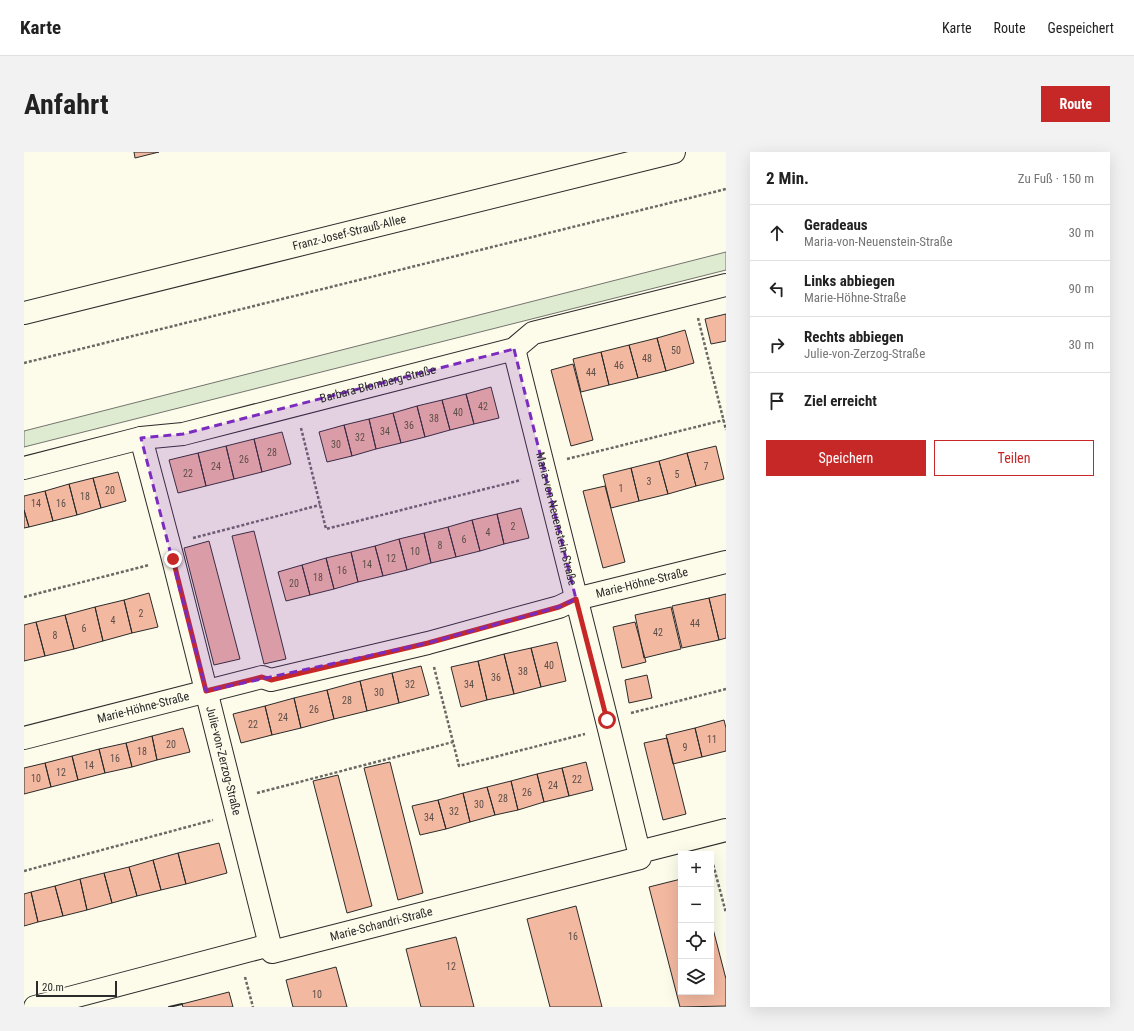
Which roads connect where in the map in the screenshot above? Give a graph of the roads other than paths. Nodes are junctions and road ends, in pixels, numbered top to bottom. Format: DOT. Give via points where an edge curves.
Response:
graph roads {
  1 [pos="674,152"];
  2 [pos="726,285"];
  3 [pos="24,313"];
  4 [pos="514,349"];
  5 [pos="141,438"];
  6 [pos="24,468"];
  7 [pos="726,562"];
  8 [pos="576,599"];
  9 [pos="206,691"];
  10 [pos="24,738"];
  11 [pos="726,830"];
  12 [pos="639,852"];
  13 [pos="270,945"];
  14 [pos="35,1007"];
  1 -- 3 [label="street, Franz-Josef-Strauß-Allee"];
  2 -- 4 [label="street, Barbara-Blomberg-Straße" via="533,333"];
  4 -- 5 [label="street, Barbara-Blomberg-Straße" via="183,434"];
  4 -- 8 [label="street, Maria-von-Neuenstein-Straße"];
  5 -- 6 [label="street, Barbara-Blomberg-Straße"];
  5 -- 9 [label="street, Julie-von-Zerzog-Straße"];
  7 -- 8 [label="street, Marie-Höhne-Straße"];
  8 -- 9 [label="street, Marie-Höhne-Straße" via="559,607 428,643 271,680 262,677"];
  8 -- 12 [label="street, Maria-von-Neuenstein-Straße"];
  9 -- 10 [label="street, Marie-Höhne-Straße"];
  9 -- 13 [label="street, Julie-von-Zerzog-Straße"];
  11 -- 12 [label="street, Marie-Schandri-Straße"];
  12 -- 13 [label="street, Marie-Schandri-Straße" via="640,858 272,952"];
  13 -- 14 [label="street"];
}
